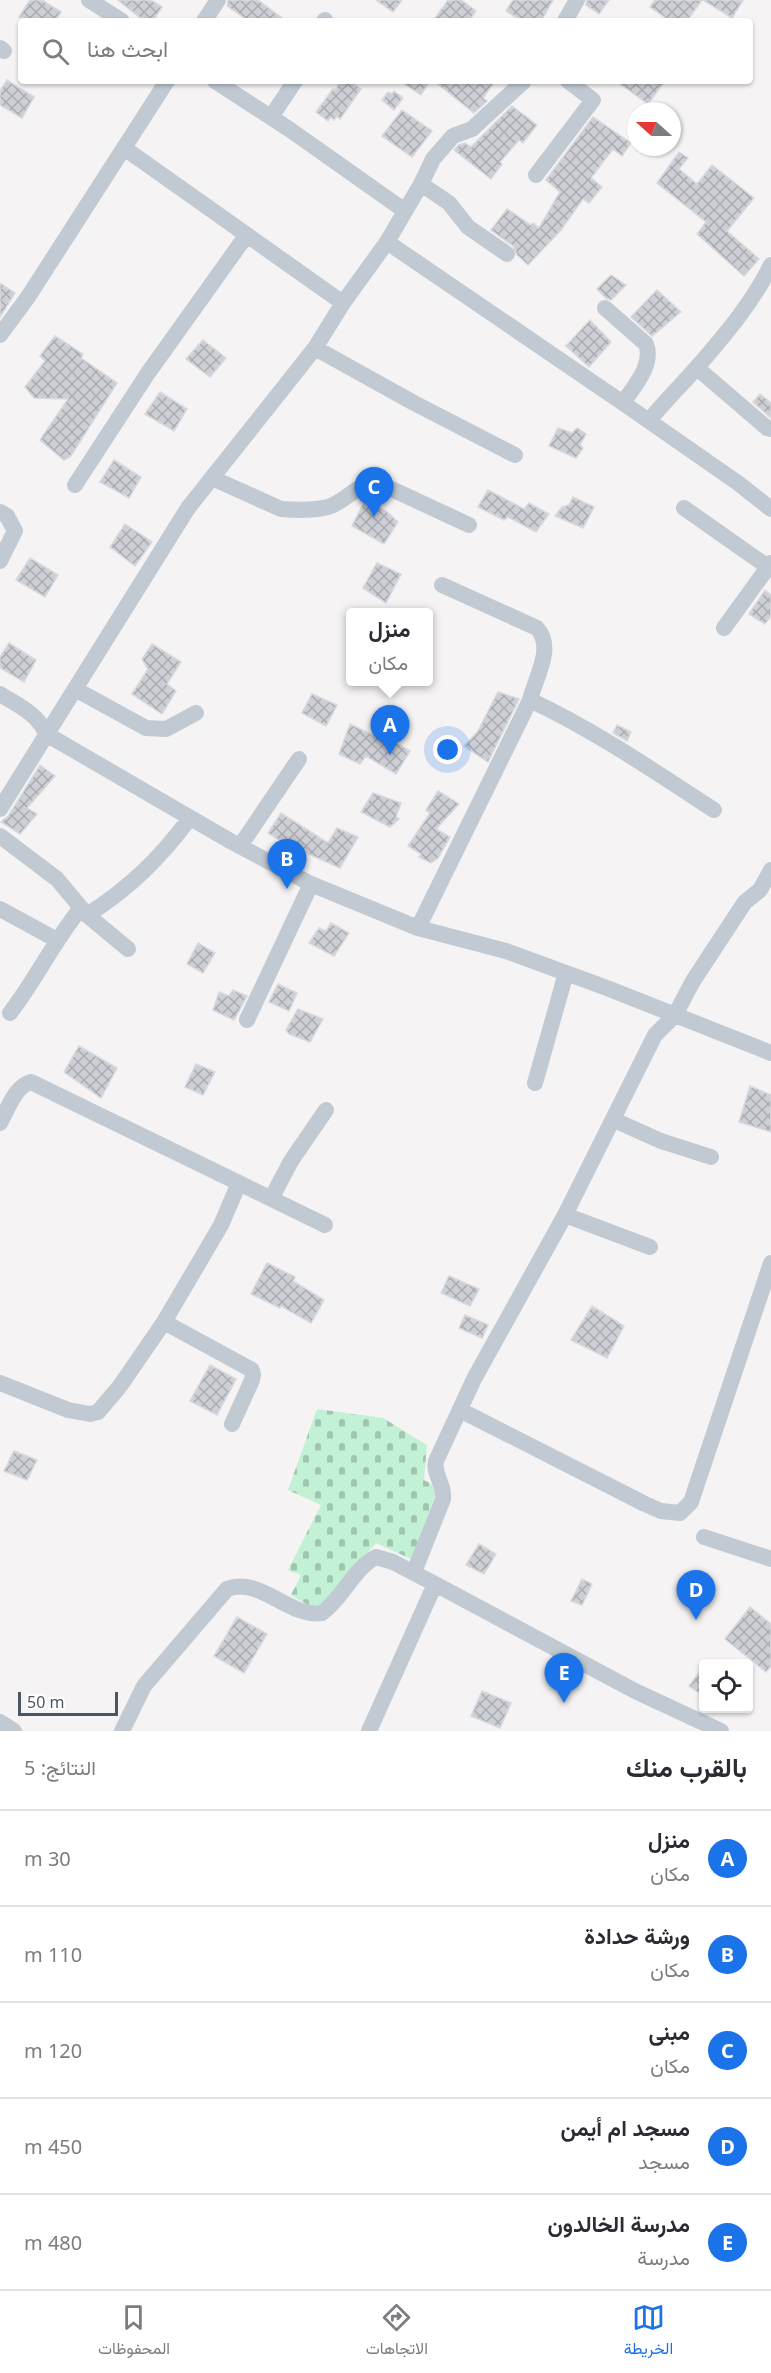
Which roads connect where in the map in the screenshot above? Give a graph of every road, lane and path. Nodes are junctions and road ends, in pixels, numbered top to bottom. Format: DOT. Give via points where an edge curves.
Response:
graph roads {
  1 [pos="89,0"];
  2 [pos="218,0"];
  3 [pos="577,0"];
  4 [pos="117,18"];
  5 [pos="206,18"];
  6 [pos="567,18"];
  7 [pos="165,84"];
  8 [pos="219,84"];
  9 [pos="293,84"];
  10 [pos="521,84"];
  11 [pos="572,84"];
  12 [pos="271,117"];
  13 [pos="124,148"];
  14 [pos="536,175"];
  15 [pos="421,184"];
  16 [pos="405,211"];
  17 [pos="246,236"];
  18 [pos="387,242"];
  19 [pos="507,254"];
  20 [pos="771,265"];
  21 [pos="343,303"];
  22 [pos="605,308"];
  23 [pos="0,335"];
  24 [pos="315,348"];
  25 [pos="697,368"];
  26 [pos="623,403"];
  27 [pos="649,421"];
  28 [pos="771,429"];
  29 [pos="515,455"];
  30 [pos="212,478"];
  31 [pos="75,485"];
  32 [pos="684,508"];
  33 [pos="771,509"];
  34 [pos="0,512"];
  35 [pos="469,525"];
  36 [pos="0,561"];
  37 [pos="770,565"];
  38 [pos="442,585"];
  39 [pos="724,628"];
  40 [pos="75,689"];
  41 [pos="0,694"];
  42 [pos="530,700"];
  43 [pos="196,713"];
  44 [pos="46,734"];
  45 [pos="298,759"];
  46 [pos="0,809"];
  47 [pos="714,810"];
  48 [pos="190,818"];
  49 [pos="0,837"];
  50 [pos="240,846"];
  51 [pos="771,870"];
  52 [pos="311,884"];
  53 [pos="765,892"];
  54 [pos="0,909"];
  55 [pos="84,911"];
  56 [pos="418,928"];
  57 [pos="57,940"];
  58 [pos="129,949"];
  59 [pos="566,973"];
  60 [pos="10,1013"];
  61 [pos="675,1015"];
  62 [pos="247,1020"];
  63 [pos="771,1053"];
  64 [pos="535,1083"];
  65 [pos="326,1110"];
  66 [pos="614,1120"];
  67 [pos="0,1123"];
  68 [pos="711,1157"];
  69 [pos="239,1183"];
  70 [pos="271,1199"];
  71 [pos="565,1215"];
  72 [pos="325,1225"];
  73 [pos="650,1247"];
  74 [pos="771,1263"];
  75 [pos="164,1322"];
  76 [pos="0,1383"];
  77 [pos="460,1410"];
  78 [pos="232,1424"];
  79 [pos="704,1537"];
  80 [pos="771,1559"];
  81 [pos="414,1572"];
  82 [pos="435,1584"];
  83 [pos="0,1722"];
  84 [pos="14,1731"];
  85 [pos="122,1731"];
  86 [pos="369,1731"];
  87 [pos="721,1731"];
  1 -- 4 [label="street"];
  2 -- 5 [label="street"];
  3 -- 6 [label="street"];
  7 -- 13 [label="street"];
  8 -- 12 [label="street"];
  9 -- 12 [label="street"];
  10 -- 15 [label="street" via="472,129 453,136 433,159"];
  11 -- 14 [label="street" via="593,100"];
  12 -- 16 [label="street"];
  13 -- 17 [label="street"];
  13 -- 23 [label="street"];
  15 -- 16 [label="street"];
  15 -- 19 [label="street" via="449,203 468,227"];
  16 -- 18 [label="street"];
  17 -- 21 [label="street"];
  17 -- 31 [label="street" via="148,373"];
  18 -- 21 [label="street"];
  18 -- 26 [label="street"];
  20 -- 25 [label="street" via="754,297"];
  21 -- 24 [label="street"];
  22 -- 26 [label="street" via="648,349 647,364"];
  24 -- 29 [label="street"];
  24 -- 30 [label="street"];
  25 -- 27 [label="street"];
  25 -- 28 [label="street"];
  26 -- 27 [label="street"];
  27 -- 33 [label="street"];
  30 -- 35 [label="street" via="281,509 292,510 329,507 357,488 372,483 383,485"];
  30 -- 40 [label="street" via="188,508"];
  32 -- 37 [label="street"];
  34 -- 36 [label="street" via="7,516 15,531"];
  37 -- 39 [label="street"];
  38 -- 42 [label="street" via="541,632 546,647"];
  40 -- 43 [label="street" via="146,728 166,729"];
  40 -- 44 [label="street"];
  41 -- 44 [label="street" via="33,715"];
  42 -- 47 [label="street" via="640,762"];
  42 -- 56 [label="street"];
  44 -- 46 [label="street"];
  44 -- 48 [label="street"];
  45 -- 50 [label="street"];
  48 -- 50 [label="street"];
  48 -- 55 [label="street" via="147,869 118,893"];
  49 -- 55 [label="street" via="57,879"];
  50 -- 52 [label="street"];
  51 -- 53 [label="street"];
  52 -- 56 [label="street"];
  52 -- 62 [label="street"];
  53 -- 61 [label="street" via="745,902"];
  54 -- 57 [label="street"];
  55 -- 57 [label="street"];
  55 -- 58 [label="street"];
  56 -- 59 [label="street" via="506,951"];
  57 -- 60 [label="street"];
  59 -- 61 [label="street"];
  59 -- 64 [label="street"];
  61 -- 63 [label="street"];
  61 -- 66 [label="street" via="655,1035"];
  65 -- 70 [label="street"];
  66 -- 68 [label="street"];
  66 -- 71 [label="street"];
  67 -- 69 [label="street" via="18,1090 31,1082"];
  69 -- 70 [label="street"];
  69 -- 75 [label="street" via="221,1225"];
  70 -- 72 [label="street"];
  71 -- 73 [label="street"];
  71 -- 77 [label="street"];
  74 -- 77 [label="street" via="691,1502 680,1513 645,1504"];
  75 -- 76 [label="street" via="98,1412 68,1410"];
  75 -- 78 [label="street" via="253,1371"];
  77 -- 81 [label="street" via="436,1461 435,1472 444,1488 442,1499"];
  79 -- 80 [label="street"];
  81 -- 82 [label="street"];
  81 -- 85 [label="street" via="376,1557 328,1609 314,1614 242,1586 227,1589 144,1686"];
  82 -- 86 [label="street"];
  82 -- 87 [label="street"];
  83 -- 84 [label="street"];
}
